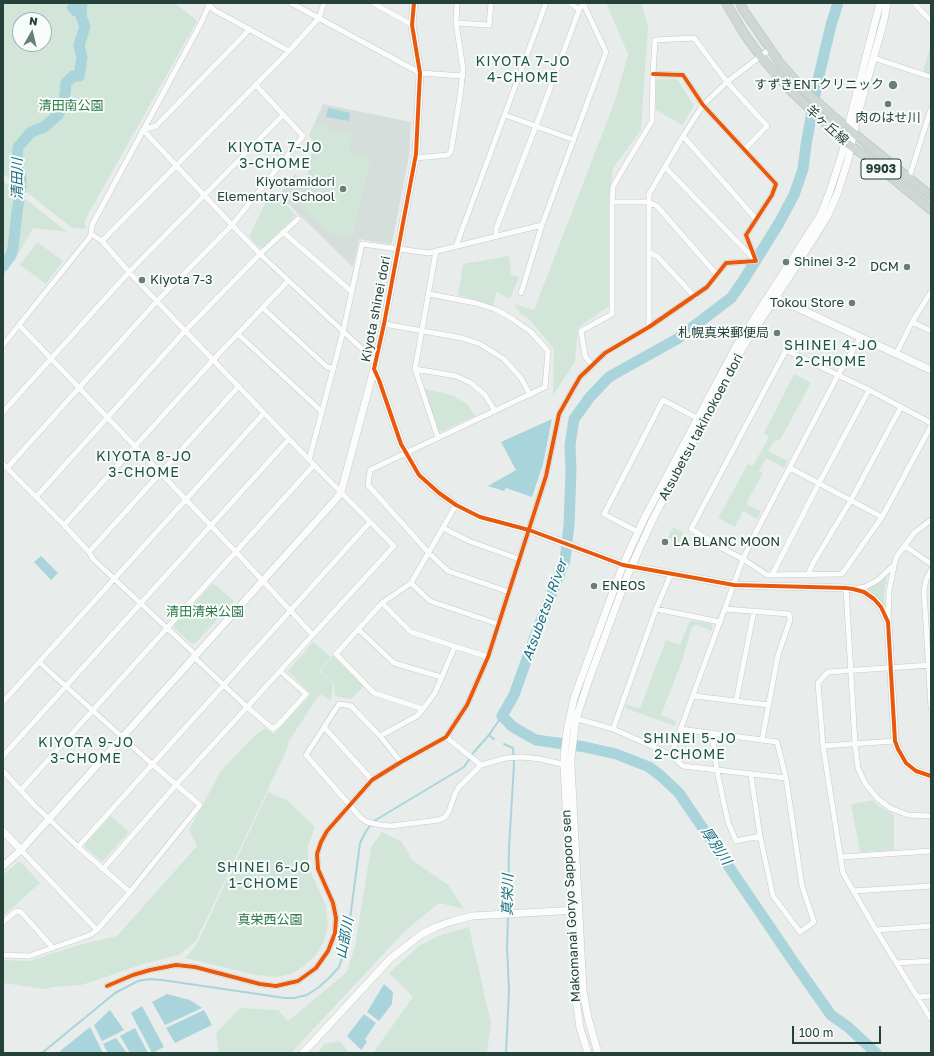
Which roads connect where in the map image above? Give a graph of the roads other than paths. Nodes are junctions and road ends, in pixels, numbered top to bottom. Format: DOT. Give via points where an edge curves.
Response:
graph roads {
  1 [pos="291,3"];
  2 [pos="324,3"];
  3 [pos="373,3"];
  4 [pos="414,3"];
  5 [pos="457,3"];
  6 [pos="491,3"];
  7 [pos="546,3"];
  8 [pos="570,3"];
  9 [pos="583,3"];
  10 [pos="726,3"];
  11 [pos="740,3"];
  12 [pos="880,3"];
  13 [pos="887,3"];
  14 [pos="914,3"];
  15 [pos="208,4"];
  16 [pos="579,10"];
  17 [pos="319,18"];
  18 [pos="931,21"];
  19 [pos="456,23"];
  20 [pos="412,25"];
  21 [pos="250,29"];
  22 [pos="770,48"];
  23 [pos="289,51"];
  24 [pos="761,57"];
  25 [pos="874,58"];
  26 [pos="420,73"];
  27 [pos="652,74"];
  28 [pos="463,76"];
  29 [pos="931,77"];
  30 [pos="727,82"];
  31 [pos="255,84"];
  32 [pos="703,105"];
  33 [pos="931,108"];
  34 [pos="283,115"];
  35 [pos="505,115"];
  36 [pos="536,126"];
  37 [pos="143,130"];
  38 [pos="851,130"];
  39 [pos="683,136"];
  40 [pos="574,140"];
  41 [pos="848,144"];
  42 [pos="744,150"];
  43 [pos="415,158"];
  44 [pos="176,165"];
  45 [pos="665,167"];
  46 [pos="909,178"];
  47 [pos="204,196"];
  48 [pos="931,196"];
  49 [pos="612,202"];
  50 [pos="648,202"];
  51 [pos="931,210"];
  52 [pos="298,219"];
  53 [pos="756,219"];
  54 [pos="542,224"];
  55 [pos="232,225"];
  56 [pos="283,232"];
  57 [pos="91,234"];
  58 [pos="496,236"];
  59 [pos="102,241"];
  60 [pos="456,246"];
  61 [pos="398,249"];
  62 [pos="436,251"];
  63 [pos="649,252"];
  64 [pos="260,254"];
  65 [pos="756,261"];
  66 [pos="129,272"];
  67 [pos="716,275"];
  68 [pos="288,281"];
  69 [pos="351,291"];
  70 [pos="931,292"];
  71 [pos="521,293"];
  72 [pos="429,294"];
  73 [pos="695,297"];
  74 [pos="772,297"];
  75 [pos="157,301"];
  76 [pos="263,308"];
  77 [pos="912,322"];
  78 [pos="384,324"];
  79 [pos="18,325"];
  80 [pos="649,327"];
  81 [pos="185,331"];
  82 [pos="421,331"];
  83 [pos="931,331"];
  84 [pos="343,332"];
  85 [pos="238,334"];
  86 [pos="860,338"];
  87 [pos="3,345"];
  88 [pos="896,354"];
  89 [pos="51,359"];
  90 [pos="213,360"];
  91 [pos="375,361"];
  92 [pos="592,365"];
  93 [pos="333,368"];
  94 [pos="374,369"];
  95 [pos="415,369"];
  96 [pos="931,370"];
  97 [pos="838,375"];
  98 [pos="239,386"];
  99 [pos="80,388"];
  100 [pos="869,390"];
  101 [pos="530,395"];
  102 [pos="901,406"];
  103 [pos="321,411"];
  104 [pos="495,411"];
  105 [pos="3,412"];
  106 [pos="264,413"];
  107 [pos="107,418"];
  108 [pos="697,418"];
  109 [pos="931,424"];
  110 [pos="438,438"];
  111 [pos="289,439"];
  112 [pos="135,447"];
  113 [pos="406,453"];
  114 [pos="309,460"];
  115 [pos="3,464"];
  116 [pos="314,465"];
  117 [pos="7,468"];
  118 [pos="790,468"];
  119 [pos="160,473"];
  120 [pos="819,483"];
  121 [pos="341,492"];
  122 [pos="36,497"];
  123 [pos="184,500"];
  124 [pos="851,500"];
  125 [pos="456,505"];
  126 [pos="882,517"];
  127 [pos="931,520"];
  128 [pos="370,522"];
  129 [pos="64,526"];
  130 [pos="210,526"];
  131 [pos="443,528"];
  132 [pos="529,530"];
  133 [pos="638,532"];
  134 [pos="905,546"];
  135 [pos="88,552"];
  136 [pos="236,552"];
  137 [pos="428,552"];
  138 [pos="519,558"];
  139 [pos="743,559"];
  140 [pos="931,564"];
  141 [pos="623,565"];
  142 [pos="894,565"];
  143 [pos="631,566"];
  144 [pos="931,570"];
  145 [pos="671,574"];
  146 [pos="772,575"];
  147 [pos="808,575"];
  148 [pos="114,578"];
  149 [pos="262,581"];
  150 [pos="411,582"];
  151 [pos="734,585"];
  152 [pos="850,588"];
  153 [pos="509,592"];
  154 [pos="141,603"];
  155 [pos="382,603"];
  156 [pos="656,609"];
  157 [pos="725,609"];
  158 [pos="290,610"];
  159 [pos="754,611"];
  160 [pos="720,622"];
  161 [pos="888,622"];
  162 [pos="498,624"];
  163 [pos="167,628"];
  164 [pos="359,630"];
  165 [pos="313,635"];
  166 [pos="455,646"];
  167 [pos="195,656"];
  168 [pos="488,657"];
  169 [pos="39,662"];
  170 [pos="930,665"];
  171 [pos="891,668"];
  172 [pos="280,671"];
  173 [pos="851,671"];
  174 [pos="441,677"];
  175 [pos="224,685"];
  176 [pos="66,686"];
  177 [pos="694,696"];
  178 [pos="736,701"];
  179 [pos="3,702"];
  180 [pos="769,705"];
  181 [pos="247,707"];
  182 [pos="931,707"];
  183 [pos="423,709"];
  184 [pos="93,710"];
  185 [pos="573,718"];
  186 [pos="324,727"];
  187 [pos="613,729"];
  188 [pos="680,729"];
  189 [pos="712,734"];
  190 [pos="380,736"];
  191 [pos="123,737"];
  192 [pos="446,737"];
  193 [pos="762,740"];
  194 [pos="896,741"];
  195 [pos="855,744"];
  196 [pos="823,746"];
  197 [pos="671,755"];
  198 [pos="3,756"];
  199 [pos="567,761"];
  200 [pos="401,762"];
  201 [pos="152,764"];
  202 [pos="480,764"];
  203 [pos="3,771"];
  204 [pos="717,771"];
  205 [pos="751,774"];
  206 [pos="931,776"];
  207 [pos="786,778"];
  208 [pos="372,780"];
  209 [pos="176,785"];
  210 [pos="21,790"];
  211 [pos="350,805"];
  212 [pos="931,816"];
  213 [pos="49,819"];
  214 [pos="3,831"];
  215 [pos="760,836"];
  216 [pos="78,847"];
  217 [pos="21,850"];
  218 [pos="931,851"];
  219 [pos="841,857"];
  220 [pos="3,866"];
  221 [pos="103,869"];
  222 [pos="931,886"];
  223 [pos="853,891"];
  224 [pos="130,892"];
  225 [pos="575,910"];
  226 [pos="3,922"];
  227 [pos="931,926"];
  228 [pos="97,930"];
  229 [pos="876,930"];
  230 [pos="53,948"];
  231 [pos="3,955"];
  232 [pos="931,961"];
  233 [pos="896,963"];
  234 [pos="107,986"];
  235 [pos="931,996"];
  236 [pos="917,997"];
  237 [pos="931,1019"];
  238 [pos="302,1053"];
  239 [pos="588,1053"];
  240 [pos="598,1053"];
  1 -- 17 [label="street"];
  2 -- 17 [label="street"];
  3 -- 20 [label="street"];
  4 -- 20 [label="street, Kiyota shinei dori"];
  5 -- 19 [label="street"];
  6 -- 19 [label="street" via="489,25"];
  7 -- 35 [label="street"];
  8 -- 16 [label="street"];
  9 -- 16 [label="street"];
  9 -- 40 [label="street" via="606,52"];
  10 -- 24 [label="main road, 羊ヶ丘線 / 9903"];
  11 -- 22 [label="main road, 羊ヶ丘線 / 9903"];
  12 -- 38 [label="street, Atsubetsu takinokoen dori"];
  13 -- 25 [label="street, Atsubetsu takinokoen dori"];
  14 -- 18 [label="street"];
  15 -- 21 [label="street" via="214,10"];
  15 -- 37 [label="street" via="201,23"];
  16 -- 36 [label="street"];
  17 -- 23 [label="street"];
  17 -- 26 [label="street"];
  19 -- 28 [label="street"];
  20 -- 26 [label="street, Kiyota shinei dori"];
  21 -- 23 [label="street"];
  21 -- 37 [label="street" via="156,126"];
  22 -- 24 [label="street"];
  22 -- 38 [label="main road, 羊ヶ丘線 / 9903" via="804,90"];
  23 -- 31 [label="street"];
  24 -- 30 [label="street"];
  24 -- 41 [label="main road, 羊ヶ丘線 / 9903" via="783,83"];
  25 -- 29 [label="street"];
  25 -- 38 [label="street, Atsubetsu takinokoen dori"];
  26 -- 28 [label="street"];
  26 -- 43 [label="street, Kiyota shinei dori"];
  27 -- 30 [label="street" via="655,40 694,38"];
  27 -- 32 [label="street" via="683,75"];
  27 -- 49 [label="street" via="652,121 613,187"];
  28 -- 43 [label="street" via="451,151 448,155"];
  30 -- 32 [label="street"];
  30 -- 42 [label="street" via="768,126"];
  31 -- 34 [label="street"];
  31 -- 44 [label="street"];
  32 -- 39 [label="street"];
  32 -- 42 [label="street"];
  33 -- 46 [label="street"];
  34 -- 47 [label="street"];
  34 -- 55 [label="street" via="303,136"];
  35 -- 36 [label="street"];
  35 -- 60 [label="street"];
  36 -- 40 [label="street"];
  36 -- 58 [label="street" via="496,229"];
  37 -- 44 [label="street"];
  37 -- 57 [label="street" via="92,225"];
  38 -- 41 [label="street, Atsubetsu takinokoen dori"];
  38 -- 46 [label="main road, 羊ヶ丘線 / 9903"];
  39 -- 45 [label="street"];
  39 -- 53 [label="street"];
  40 -- 54 [label="street"];
  41 -- 51 [label="main road, 羊ヶ丘線 / 9903"];
  41 -- 74 [label="street, Atsubetsu takinokoen dori" via="848,160 827,217"];
  42 -- 53 [label="street" via="776,184"];
  43 -- 61 [label="street, Kiyota shinei dori"];
  44 -- 47 [label="street"];
  44 -- 59 [label="street"];
  45 -- 50 [label="street" via="649,194"];
  45 -- 65 [label="street"];
  46 -- 48 [label="main road, 羊ヶ丘線 / 9903"];
  47 -- 55 [label="street"];
  47 -- 66 [label="street"];
  49 -- 50 [label="street"];
  49 -- 92 [label="street" via="612,314 581,331 585,356"];
  50 -- 63 [label="street"];
  50 -- 67 [label="street" via="657,206"];
  52 -- 56 [label="street"];
  53 -- 65 [label="street" via="746,235"];
  54 -- 58 [label="street"];
  54 -- 71 [label="street"];
  55 -- 64 [label="street"];
  55 -- 75 [label="street"];
  56 -- 64 [label="street"];
  56 -- 69 [label="street"];
  57 -- 59 [label="street"];
  57 -- 79 [label="street"];
  58 -- 60 [label="street"];
  59 -- 66 [label="street"];
  60 -- 62 [label="street"];
  61 -- 62 [label="street" via="429,253"];
  61 -- 69 [label="street" via="362,244"];
  61 -- 78 [label="street, Kiyota shinei dori"];
  62 -- 72 [label="street"];
  63 -- 73 [label="street" via="658,257"];
  63 -- 80 [label="street"];
  64 -- 68 [label="street"];
  64 -- 81 [label="street"];
  65 -- 67 [label="street" via="726,263"];
  66 -- 75 [label="street"];
  66 -- 89 [label="street"];
  67 -- 73 [label="street" via="708,287"];
  68 -- 76 [label="street"];
  68 -- 84 [label="street"];
  69 -- 84 [label="street"];
  70 -- 77 [label="street"];
  72 -- 82 [label="street"];
  72 -- 101 [label="street" via="476,302 497,310 531,332 548,351 545,387"];
  73 -- 80 [label="street"];
  74 -- 86 [label="street"];
  74 -- 108 [label="street, Atsubetsu takinokoen dori" via="737,345"];
  74 -- 143 [label="street, Atsubetsu takinokoen dori" via="721,387"];
  75 -- 81 [label="street"];
  75 -- 99 [label="street"];
  76 -- 85 [label="street"];
  76 -- 93 [label="street" via="327,367"];
  77 -- 83 [label="street"];
  77 -- 88 [label="street"];
  78 -- 82 [label="street"];
  78 -- 91 [label="street, Kiyota shinei dori"];
  79 -- 87 [label="street"];
  79 -- 89 [label="street"];
  80 -- 92 [label="street" via="606,353"];
  81 -- 90 [label="street"];
  81 -- 107 [label="street"];
  82 -- 95 [label="street"];
  82 -- 101 [label="street" via="480,344 504,359 521,378"];
  84 -- 91 [label="street"];
  84 -- 93 [label="street"];
  85 -- 90 [label="street"];
  85 -- 103 [label="street"];
  86 -- 88 [label="street"];
  86 -- 97 [label="street"];
  88 -- 96 [label="street"];
  89 -- 99 [label="street"];
  89 -- 105 [label="street"];
  90 -- 98 [label="street"];
  90 -- 112 [label="street"];
  91 -- 94 [label="street, Kiyota shinei dori"];
  92 -- 132 [label="street" via="580,377 559,414 546,476"];
  93 -- 103 [label="street"];
  94 -- 113 [label="street, Kiyota shinei dori"];
  94 -- 121 [label="street"];
  95 -- 104 [label="street" via="456,376 471,383 485,395"];
  95 -- 110 [label="street"];
  97 -- 100 [label="street"];
  97 -- 118 [label="street"];
  97 -- 139 [label="street" via="786,350 691,529"];
  98 -- 106 [label="street"];
  98 -- 119 [label="street"];
  99 -- 107 [label="street"];
  99 -- 117 [label="street"];
  100 -- 102 [label="street"];
  100 -- 120 [label="street"];
  101 -- 104 [label="street"];
  102 -- 109 [label="street"];
  102 -- 124 [label="street"];
  103 -- 114 [label="street"];
  104 -- 110 [label="street"];
  106 -- 111 [label="street"];
  106 -- 123 [label="street"];
  107 -- 112 [label="street"];
  107 -- 122 [label="street"];
  108 -- 133 [label="street, Atsubetsu takinokoen dori"];
  108 -- 133 [label="street" via="663,400 604,514"];
  109 -- 126 [label="street"];
  110 -- 113 [label="street"];
  111 -- 114 [label="street"];
  111 -- 130 [label="street"];
  112 -- 119 [label="street"];
  112 -- 129 [label="street"];
  113 -- 125 [label="street, Kiyota shinei dori" via="419,475"];
  113 -- 137 [label="street" via="370,470 368,485"];
  114 -- 116 [label="street"];
  115 -- 117 [label="street"];
  116 -- 121 [label="street"];
  116 -- 136 [label="street"];
  117 -- 122 [label="street"];
  118 -- 120 [label="street"];
  118 -- 139 [label="street"];
  119 -- 123 [label="street"];
  119 -- 135 [label="street"];
  120 -- 124 [label="street"];
  120 -- 146 [label="street"];
  121 -- 128 [label="street"];
  121 -- 149 [label="street"];
  122 -- 129 [label="street"];
  123 -- 130 [label="street"];
  123 -- 148 [label="street"];
  124 -- 126 [label="street"];
  124 -- 147 [label="street"];
  125 -- 131 [label="street"];
  125 -- 132 [label="street, Kiyota shinei dori" via="480,516"];
  126 -- 147 [label="street" via="842,574"];
  127 -- 134 [label="street" via="914,533"];
  128 -- 158 [label="street"];
  128 -- 165 [label="street" via="394,546"];
  129 -- 135 [label="street"];
  130 -- 136 [label="street"];
  130 -- 154 [label="street"];
  131 -- 137 [label="street"];
  131 -- 138 [label="street" via="469,541"];
  132 -- 138 [label="street"];
  132 -- 141 [label="street, Kiyota shinei dori"];
  133 -- 141 [label="street, Atsubetsu takinokoen dori"];
  134 -- 140 [label="street"];
  134 -- 142 [label="street"];
  135 -- 148 [label="street"];
  136 -- 149 [label="street"];
  136 -- 163 [label="street"];
  137 -- 150 [label="street"];
  137 -- 153 [label="street" via="448,571"];
  138 -- 153 [label="street"];
  139 -- 146 [label="street" via="767,575"];
  139 -- 151 [label="street"];
  141 -- 143 [label="street, Kiyota shinei dori"];
  141 -- 185 [label="street, Atsubetsu takinokoen dori" via="574,698"];
  142 -- 152 [label="street" via="878,580 865,587"];
  142 -- 161 [label="street" via="888,591"];
  143 -- 145 [label="street, Kiyota shinei dori"];
  143 -- 185 [label="street, Atsubetsu takinokoen dori"];
  144 -- 170 [label="street" via="924,591"];
  145 -- 151 [label="street, Kiyota shinei dori"];
  145 -- 156 [label="street"];
  146 -- 147 [label="street"];
  148 -- 154 [label="street"];
  148 -- 169 [label="street"];
  149 -- 158 [label="street"];
  149 -- 167 [label="street"];
  150 -- 155 [label="street"];
  150 -- 162 [label="street" via="430,601"];
  151 -- 152 [label="street, Kiyota shinei dori"];
  151 -- 157 [label="street"];
  152 -- 161 [label="street" via="864,592 874,599"];
  152 -- 173 [label="street"];
  153 -- 162 [label="street"];
  154 -- 163 [label="street"];
  154 -- 176 [label="street"];
  155 -- 164 [label="street"];
  155 -- 166 [label="street" via="411,632"];
  156 -- 160 [label="street"];
  156 -- 187 [label="street"];
  157 -- 159 [label="street"];
  157 -- 160 [label="street"];
  158 -- 165 [label="street"];
  158 -- 175 [label="street"];
  159 -- 178 [label="street"];
  159 -- 180 [label="street" via="789,614 790,620 778,655"];
  160 -- 177 [label="street"];
  161 -- 171 [label="street"];
  162 -- 168 [label="street"];
  163 -- 167 [label="street"];
  163 -- 184 [label="street"];
  164 -- 174 [label="street" via="394,663"];
  164 -- 183 [label="street" via="336,654 374,693"];
  165 -- 172 [label="street"];
  166 -- 168 [label="street"];
  166 -- 174 [label="street"];
  167 -- 175 [label="street"];
  167 -- 191 [label="street"];
  168 -- 192 [label="street" via="467,705"];
  169 -- 176 [label="street"];
  169 -- 179 [label="street"];
  170 -- 171 [label="street"];
  170 -- 182 [label="street"];
  171 -- 173 [label="street"];
  171 -- 194 [label="street"];
  172 -- 181 [label="street"];
  172 -- 181 [label="street" via="306,694 273,729"];
  173 -- 195 [label="street"];
  173 -- 196 [label="street" via="828,672 818,683"];
  174 -- 183 [label="street" via="435,693"];
  175 -- 181 [label="street"];
  175 -- 201 [label="street"];
  176 -- 184 [label="street"];
  176 -- 198 [label="street"];
  177 -- 178 [label="street"];
  177 -- 188 [label="street"];
  178 -- 180 [label="street"];
  180 -- 193 [label="street"];
  181 -- 209 [label="street"];
  183 -- 190 [label="street" via="417,716"];
  184 -- 191 [label="street"];
  184 -- 210 [label="street"];
  185 -- 187 [label="street"];
  185 -- 199 [label="street, Makomanai Goryo Sapporo sen"];
  186 -- 190 [label="street" via="339,704 351,706"];
  186 -- 208 [label="street"];
  186 -- 211 [label="street" via="306,755"];
  187 -- 197 [label="street"];
  188 -- 189 [label="street"];
  188 -- 197 [label="street"];
  189 -- 193 [label="street"];
  189 -- 204 [label="street"];
  190 -- 200 [label="street"];
  191 -- 201 [label="street"];
  191 -- 213 [label="street"];
  192 -- 200 [label="street"];
  192 -- 202 [label="street"];
  193 -- 207 [label="street" via="777,742"];
  194 -- 195 [label="street"];
  194 -- 206 [label="street" via="906,763 916,771"];
  195 -- 196 [label="street"];
  195 -- 212 [label="street" via="858,768 865,783 877,798 890,808 908,815"];
  196 -- 219 [label="street"];
  197 -- 204 [label="street" via="683,766"];
  199 -- 202 [label="street" via="522,757"];
  199 -- 225 [label="street, Makomanai Goryo Sapporo sen"];
  200 -- 208 [label="street"];
  201 -- 209 [label="street"];
  201 -- 216 [label="street"];
  202 -- 211 [label="street" via="458,788 449,812 439,820 381,825 367,822"];
  203 -- 210 [label="street"];
  204 -- 205 [label="street"];
  204 -- 215 [label="street" via="728,822 736,842"];
  205 -- 207 [label="street"];
  205 -- 215 [label="street"];
  207 -- 215 [label="street" via="802,886 814,922 800,932 773,896"];
  208 -- 211 [label="street"];
  209 -- 221 [label="street"];
  209 -- 224 [label="street" via="200,805"];
  210 -- 213 [label="street"];
  211 -- 234 [label="street" via="327,832 317,854 318,869 333,903 336,918 335,933 328,951 316,968 298,981 276,986 176,965 139,973"];
  213 -- 216 [label="street"];
  213 -- 217 [label="street"];
  214 -- 217 [label="street"];
  216 -- 221 [label="street"];
  217 -- 220 [label="street"];
  217 -- 228 [label="street"];
  218 -- 219 [label="street"];
  219 -- 223 [label="street" via="843,874"];
  221 -- 224 [label="street"];
  222 -- 223 [label="street"];
  223 -- 229 [label="street"];
  224 -- 228 [label="street"];
  225 -- 238 [label="street" via="472,916 422,934 390,959"];
  225 -- 239 [label="street, Makomanai Goryo Sapporo sen" via="576,1000 580,1028"];
  225 -- 240 [label="street, Makomanai Goryo Sapporo sen" via="583,990"];
  226 -- 230 [label="street" via="16,911 21,912"];
  227 -- 229 [label="street"];
  228 -- 230 [label="street"];
  229 -- 233 [label="street"];
  230 -- 231 [label="street" via="29,956"];
  232 -- 233 [label="street"];
  233 -- 236 [label="street"];
  235 -- 236 [label="street"];
  236 -- 237 [label="street"];
}
